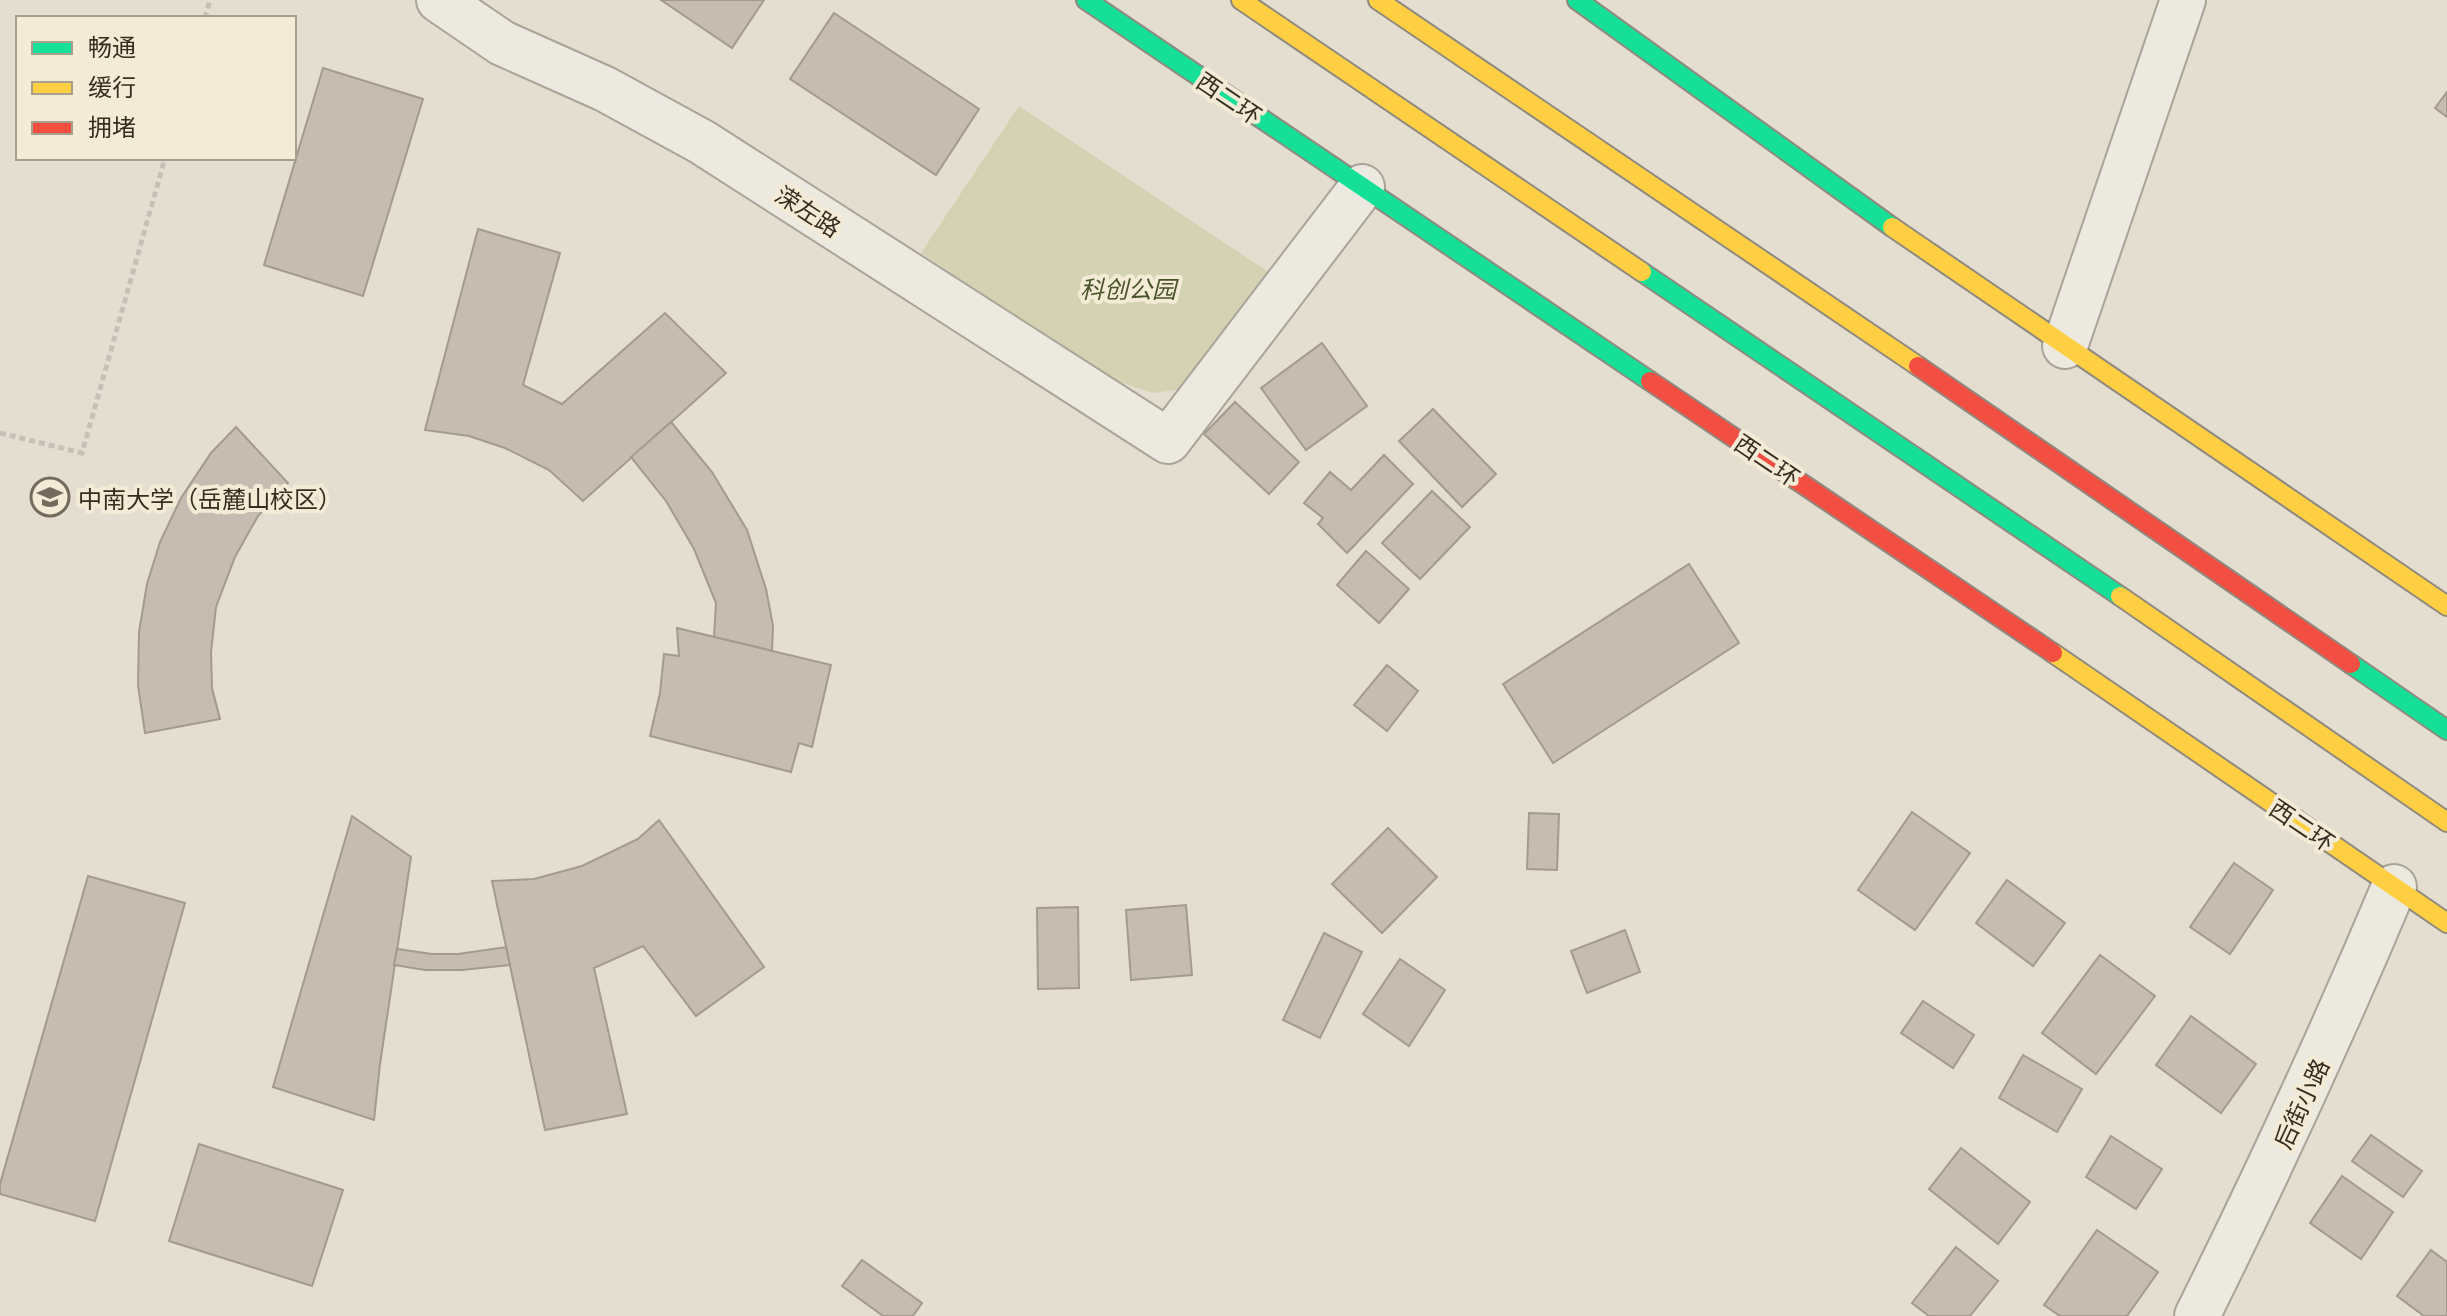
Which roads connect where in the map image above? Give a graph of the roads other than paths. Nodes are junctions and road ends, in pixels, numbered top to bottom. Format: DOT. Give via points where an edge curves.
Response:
graph roads {
  1 [pos="439,0"];
  2 [pos="1086,0"];
  3 [pos="1241,0"];
  4 [pos="1378,0"];
  5 [pos="1577,0"];
  6 [pos="2183,0"];
  7 [pos="1362,187"];
  8 [pos="2065,346"];
  9 [pos="2447,606"];
  10 [pos="2447,730"];
  11 [pos="2447,822"];
  12 [pos="2394,887"];
  13 [pos="2447,923"];
  14 [pos="2197,1316"];
  1 -- 7 [label="street, 溁左路" via="502,43 605,89 702,142 1168,441"];
  2 -- 7 [label="main road, 西二环"];
  3 -- 11 [label="main road"];
  4 -- 10 [label="main road"];
  5 -- 8 [label="main road"];
  6 -- 8 [label="street"];
  7 -- 12 [label="main road, 西二环"];
  8 -- 9 [label="main road"];
  12 -- 13 [label="main road, 西二环"];
  12 -- 14 [label="street, 后街小路" via="2303,1097"];
}
